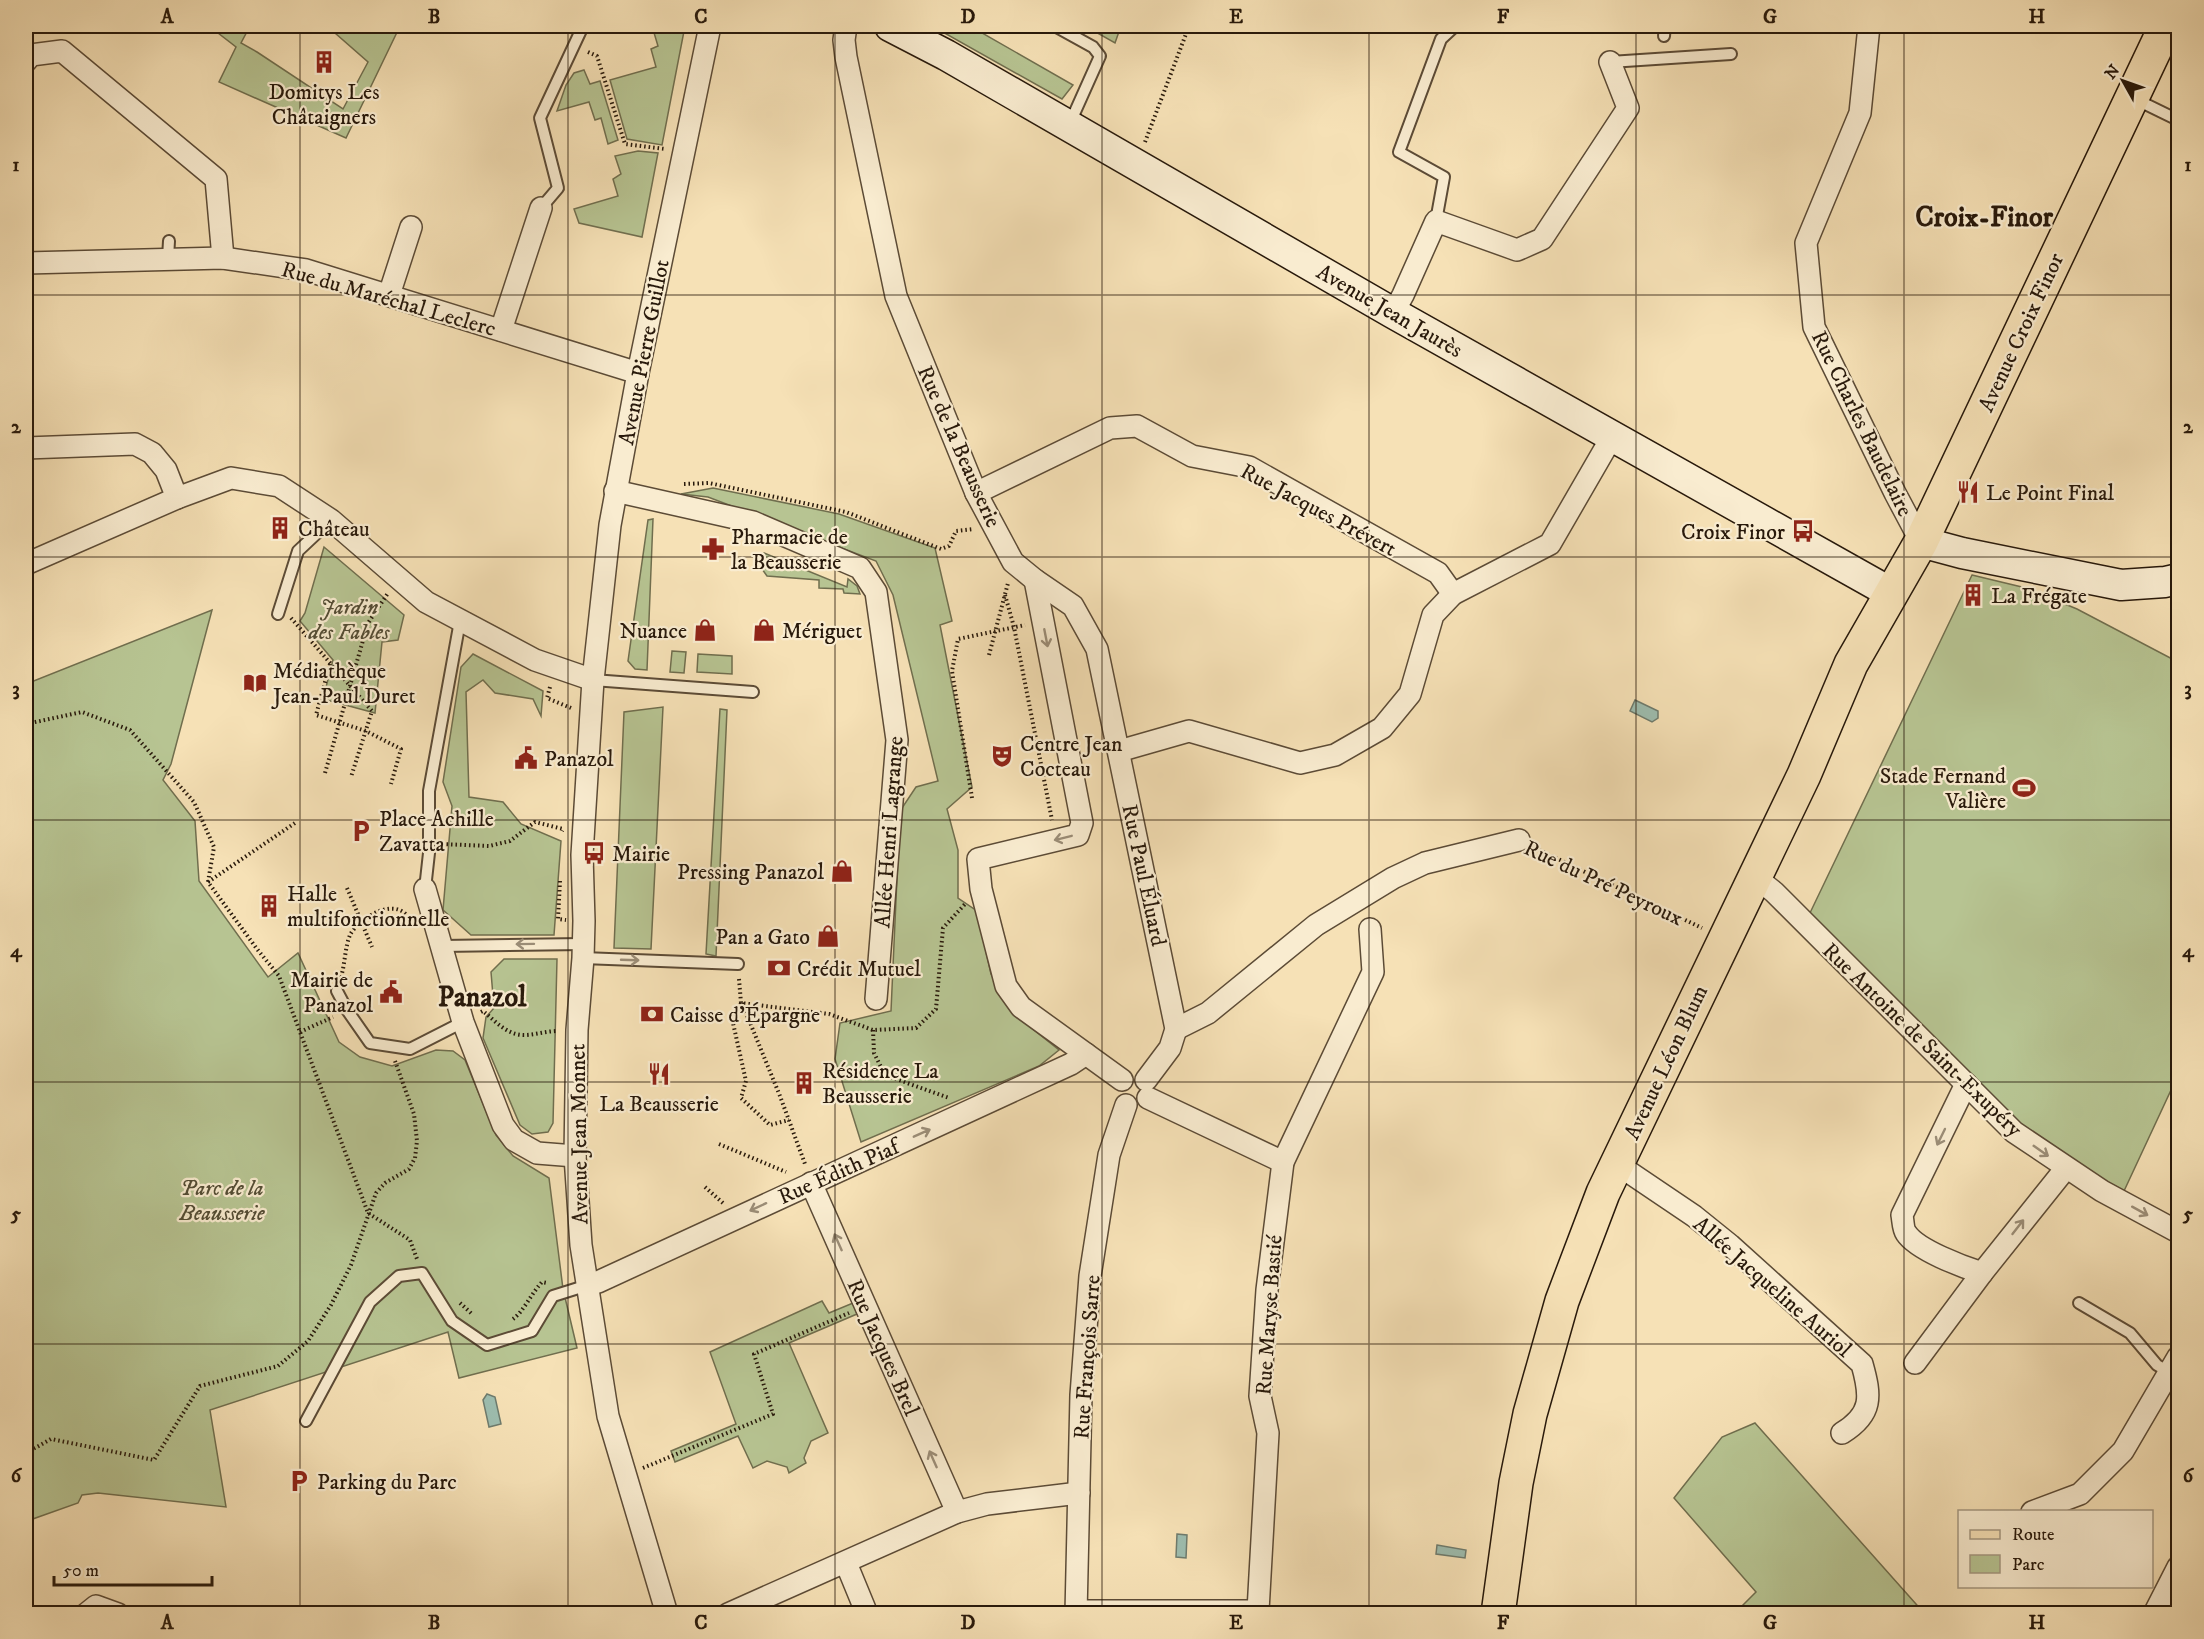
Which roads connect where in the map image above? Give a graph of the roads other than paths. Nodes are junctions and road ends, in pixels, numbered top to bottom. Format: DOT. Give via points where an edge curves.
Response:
graph roads {
  1 [pos="583,26"];
  2 [pos="710,26"];
  3 [pos="846,26"];
  4 [pos="890,26"];
  5 [pos="1055,26"];
  6 [pos="1455,26"];
  7 [pos="1869,26"];
  8 [pos="2166,26"];
  9 [pos="1731,54"];
  10 [pos="26,61"];
  11 [pos="1610,62"];
  12 [pos="2132,98"];
  13 [pos="2178,120"];
  14 [pos="1069,126"];
  15 [pos="540,208"];
  16 [pos="1436,221"];
  17 [pos="411,227"];
  18 [pos="223,258"];
  19 [pos="26,263"];
  20 [pos="389,295"];
  21 [pos="1393,313"];
  22 [pos="501,330"];
  23 [pos="638,373"];
  24 [pos="1613,435"];
  25 [pos="26,448"];
  26 [pos="615,491"];
  27 [pos="976,494"];
  28 [pos="177,498"];
  29 [pos="331,520"];
  30 [pos="1921,542"];
  31 [pos="26,564"];
  32 [pos="2178,579"];
  33 [pos="1035,580"];
  34 [pos="1891,593"];
  35 [pos="1453,594"];
  36 [pos="280,610"];
  37 [pos="460,621"];
  38 [pos="593,680"];
  39 [pos="753,692"];
  40 [pos="1119,751"];
  41 [pos="1519,840"];
  42 [pos="1754,876"];
  43 [pos="425,889"];
  44 [pos="1370,930"];
  45 [pos="442,946"];
  46 [pos="583,951"];
  47 [pos="738,964"];
  48 [pos="337,991"];
  49 [pos="876,999"];
  50 [pos="463,1022"];
  51 [pos="1176,1029"];
  52 [pos="1086,1054"];
  53 [pos="1122,1080"];
  54 [pos="1966,1084"];
  55 [pos="1147,1089"];
  56 [pos="1126,1105"];
  57 [pos="574,1156"];
  58 [pos="1282,1162"];
  59 [pos="1617,1164"];
  60 [pos="2066,1168"];
  61 [pos="811,1183"];
  62 [pos="2178,1232"];
  63 [pos="1982,1273"];
  64 [pos="588,1285"];
  65 [pos="2079,1303"];
  66 [pos="1915,1363"];
  67 [pos="2174,1365"];
  68 [pos="306,1421"];
  69 [pos="1842,1433"];
  70 [pos="1079,1493"];
  71 [pos="2037,1510"];
  72 [pos="957,1512"];
  73 [pos="846,1563"];
  74 [pos="2178,1567"];
  75 [pos="1076,1612"];
  76 [pos="86,1614"];
  77 [pos="118,1614"];
  78 [pos="667,1614"];
  79 [pos="728,1614"];
  80 [pos="867,1614"];
  81 [pos="1498,1614"];
  82 [pos="2154,1614"];
  1 -- 15 [label="lane" via="540,118 558,188"];
  2 -- 23 [label="street, Avenue Pierre Guillot"];
  3 -- 27 [label="street, Rue de la Beausserie" via="846,57 896,296"];
  4 -- 14 [label="main road, Avenue Jean Jaurès"];
  5 -- 14 [label="lane" via="1093,47 1100,56"];
  6 -- 16 [label="lane" via="1441,39 1399,152 1444,177"];
  7 -- 30 [label="street, Rue Charles Baudelaire" via="1860,113 1806,243 1814,327"];
  8 -- 12 [label="main road, Avenue Croix Finor"];
  9 -- 11 [label="lane"];
  10 -- 18 [label="street" via="31,55 62,51 216,179"];
  11 -- 16 [label="street" via="1628,108 1542,239 1517,250"];
  12 -- 13 [label="lane"];
  12 -- 30 [label="main road, Avenue Croix Finor"];
  14 -- 21 [label="main road, Avenue Jean Jaurès"];
  15 -- 22 [label="street"];
  16 -- 21 [label="street"];
  17 -- 20 [label="street"];
  18 -- 19 [label="street, Rue du Maréchal Leclerc" via="168,249"];
  18 -- 20 [label="street, Rue du Maréchal Leclerc" via="306,270"];
  20 -- 22 [label="street, Rue du Maréchal Leclerc"];
  21 -- 24 [label="main road, Avenue Jean Jaurès"];
  22 -- 23 [label="street, Rue du Maréchal Leclerc"];
  23 -- 26 [label="street, Avenue Pierre Guillot"];
  24 -- 34 [label="main road, Avenue Jean Jaurès"];
  24 -- 35 [label="street" via="1550,544"];
  25 -- 28 [label="street" via="135,444 152,453 166,470"];
  26 -- 38 [label="street, Avenue Pierre Guillot"];
  26 -- 49 [label="street, Allée Henri Lagrange" via="753,522 860,568 876,592 897,740"];
  27 -- 33 [label="street, Rue de la Beausserie" via="1014,562"];
  27 -- 35 [label="street, Rue Jacques Prévert" via="1110,428 1137,426 1192,456 1249,467 1438,573"];
  28 -- 29 [label="street" via="231,478 279,486"];
  28 -- 31 [label="street"];
  29 -- 36 [label="lane" via="298,551"];
  29 -- 37 [label="street" via="426,602"];
  30 -- 32 [label="main road" via="2121,585"];
  30 -- 34 [label="main road, Avenue Léon Blum"];
  33 -- 40 [label="street, Rue Paul Éluard" via="1073,606 1097,649"];
  33 -- 52 [label="street, one-way" via="1082,823 1078,835 978,860 981,889 1006,986 1022,1006"];
  34 -- 42 [label="main road, Avenue Léon Blum" via="1851,664 1804,775"];
  35 -- 40 [label="street" via="1433,615 1410,694 1382,728 1335,755 1300,763 1189,731"];
  37 -- 38 [label="street" via="535,660"];
  37 -- 43 [label="lane" via="429,791"];
  38 -- 39 [label="lane"];
  38 -- 46 [label="street, Avenue Jean Monnet" via="582,855"];
  40 -- 51 [label="street, Rue Paul Éluard"];
  41 -- 51 [label="street, Rue du Pré Peyroux" via="1425,863 1393,878 1316,926 1208,1013"];
  42 -- 54 [label="street, Rue Antoine de Saint-Exupéry"];
  42 -- 59 [label="main road, Avenue Léon Blum"];
  43 -- 45 [label="street"];
  44 -- 58 [label="street, Rue Maryse Bastié" via="1373,972"];
  46 -- 45 [label="lane, one-way"];
  45 -- 50 [label="street"];
  46 -- 47 [label="lane, one-way" via="676,962"];
  46 -- 57 [label="street, Avenue Jean Monnet"];
  48 -- 50 [label="lane" via="370,1043 410,1049"];
  50 -- 57 [label="street" via="503,1125 514,1140 537,1153"];
  51 -- 55 [label="street"];
  52 -- 53 [label="street"];
  61 -- 52 [label="street, Rue Édith Piaf, one-way"];
  53 -- 55 [label="street" via="1131,1075 1142,1077"];
  53 -- 56 [label="street" via="1118,1094"];
  54 -- 60 [label="street, Rue Antoine de Saint-Exupéry, one-way" via="2014,1132"];
  54 -- 63 [label="street, one-way" via="1902,1215 1906,1233 1919,1245"];
  55 -- 56 [label="street" via="1141,1105"];
  55 -- 58 [label="street"];
  56 -- 70 [label="street, Rue François Sarre" via="1109,1155 1090,1276"];
  57 -- 64 [label="street, Avenue Jean Monnet"];
  58 -- 75 [label="street, Rue Maryse Bastié" via="1260,1396 1268,1432 1258,1611"];
  59 -- 69 [label="street, Allée Jacqueline Auriol" via="1730,1245 1862,1364 1870,1391 1866,1410 1856,1424"];
  59 -- 81 [label="main road, Avenue Léon Blum" via="1562,1301 1530,1414"];
  60 -- 62 [label="street, Rue Antoine de Saint-Exupéry, one-way"];
  63 -- 60 [label="street, one-way"];
  61 -- 64 [label="street, Rue Édith Piaf, one-way"];
  72 -- 61 [label="street, Rue Jacques Brel, one-way"];
  63 -- 66 [label="street"];
  64 -- 68 [label="lane" via="553,1296 532,1331 487,1345 452,1321 422,1273 399,1276 370,1302"];
  64 -- 78 [label="street, Avenue Jean Monnet" via="608,1416"];
  65 -- 67 [label="lane" via="2130,1333 2157,1365"];
  67 -- 71 [label="street" via="2123,1451 2080,1494"];
  70 -- 72 [label="street" via="987,1504"];
  70 -- 75 [label="street, Rue François Sarre"];
  72 -- 73 [label="street"];
  73 -- 79 [label="street"];
  73 -- 80 [label="street"];
  74 -- 82 [label="street"];
  76 -- 77 [label="street" via="96,1606"];
}
